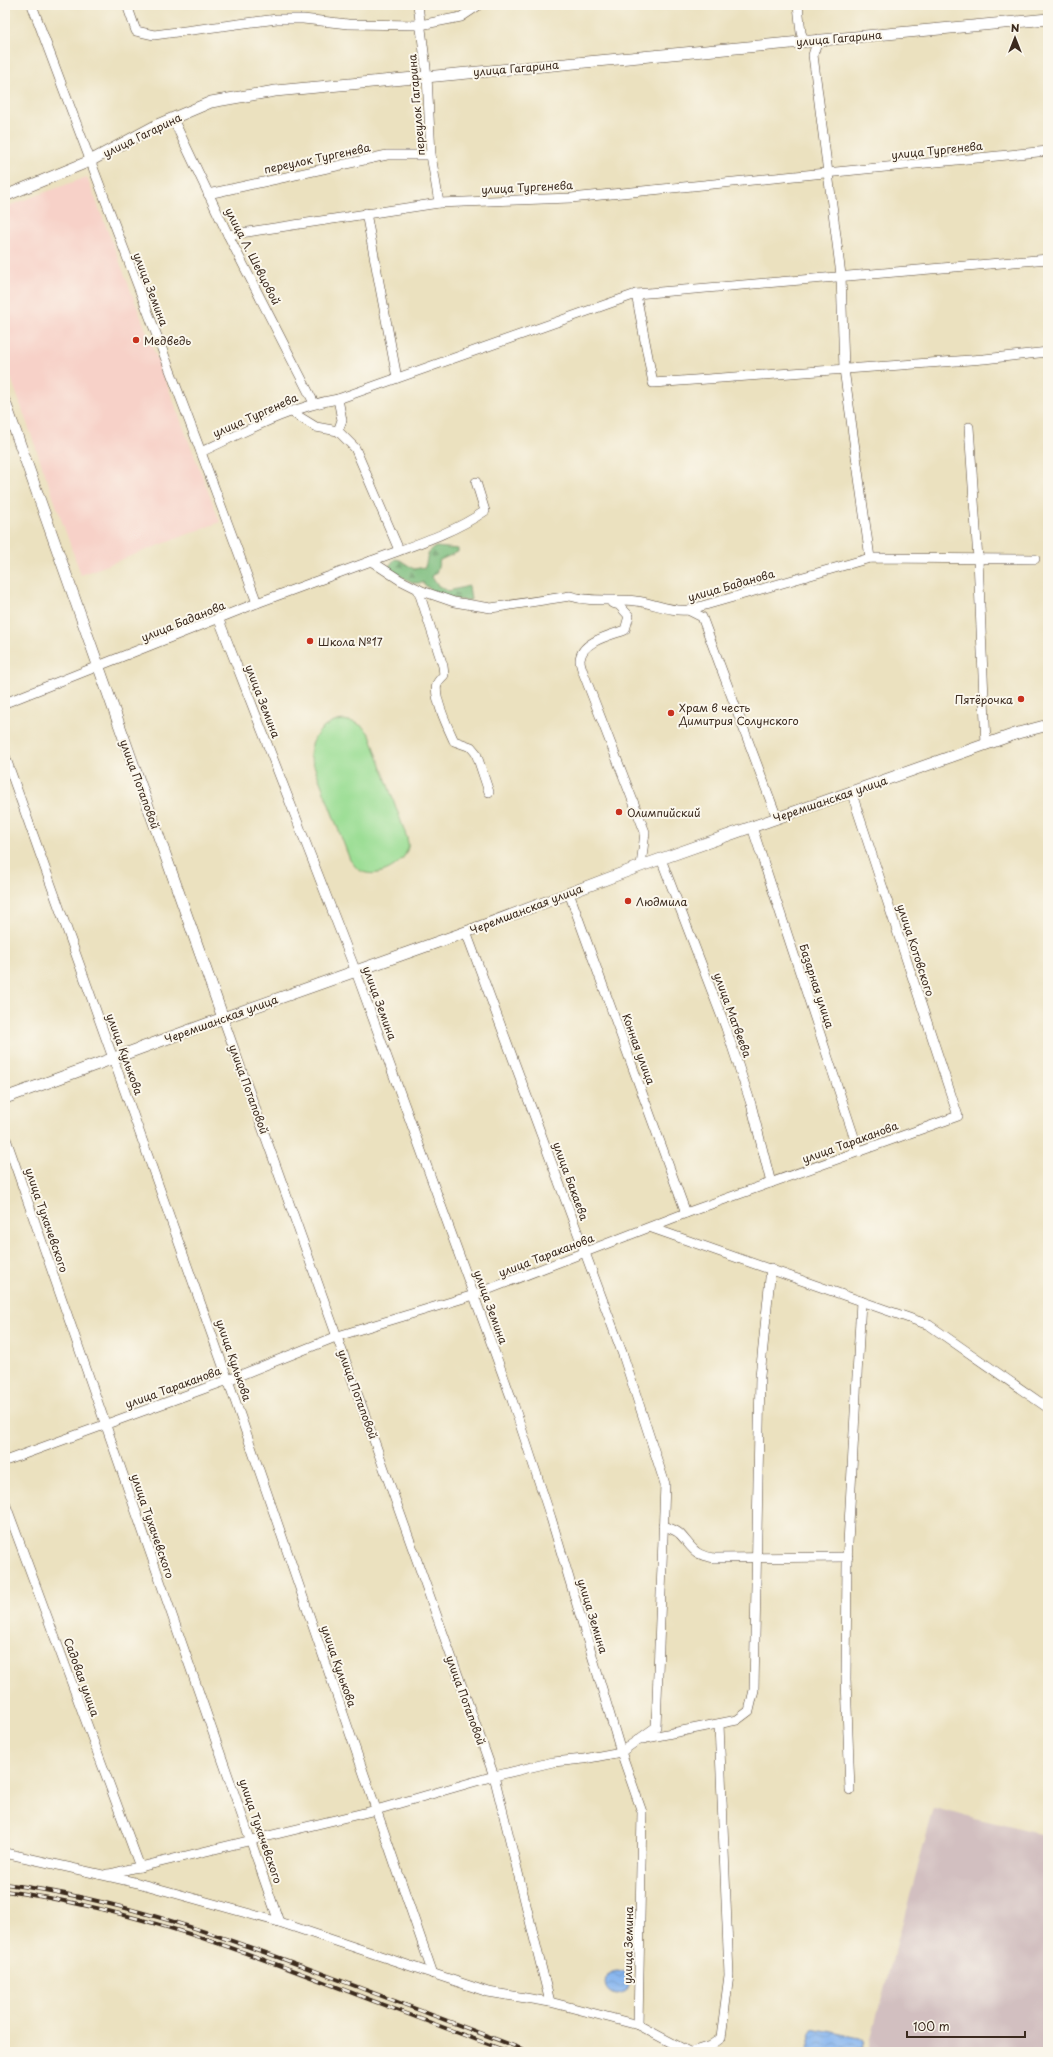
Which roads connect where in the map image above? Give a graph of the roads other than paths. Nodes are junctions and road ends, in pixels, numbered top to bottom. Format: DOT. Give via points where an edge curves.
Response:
graph roads {
  1 [pos="32,5"];
  2 [pos="127,5"];
  3 [pos="418,5"];
  4 [pos="479,5"];
  5 [pos="798,5"];
  6 [pos="1048,19"];
  7 [pos="420,25"];
  8 [pos="818,40"];
  9 [pos="805,41"];
  10 [pos="427,76"];
  11 [pos="172,119"];
  12 [pos="1048,151"];
  13 [pos="431,155"];
  14 [pos="90,161"];
  15 [pos="829,173"];
  16 [pos="208,194"];
  17 [pos="5,196"];
  18 [pos="439,203"];
  19 [pos="366,213"];
  20 [pos="228,235"];
  21 [pos="1048,259"];
  22 [pos="841,275"];
  23 [pos="636,294"];
  24 [pos="1048,352"];
  25 [pos="844,369"];
  26 [pos="397,378"];
  27 [pos="338,400"];
  28 [pos="314,403"];
  29 [pos="5,404"];
  30 [pos="290,412"];
  31 [pos="969,427"];
  32 [pos="338,432"];
  33 [pos="202,452"];
  34 [pos="476,482"];
  35 [pos="399,550"];
  36 [pos="870,558"];
  37 [pos="978,559"];
  38 [pos="1036,559"];
  39 [pos="371,561"];
  40 [pos="418,589"];
  41 [pos="605,601"];
  42 [pos="257,604"];
  43 [pos="688,610"];
  44 [pos="218,620"];
  45 [pos="98,668"];
  46 [pos="5,703"];
  47 [pos="1048,725"];
  48 [pos="986,745"];
  49 [pos="5,756"];
  50 [pos="851,791"];
  51 [pos="489,792"];
  52 [pos="777,818"];
  53 [pos="752,827"];
  54 [pos="661,859"];
  55 [pos="641,866"];
  56 [pos="569,892"];
  57 [pos="466,932"];
  58 [pos="356,972"];
  59 [pos="223,1018"];
  60 [pos="113,1058"];
  61 [pos="5,1098"];
  62 [pos="958,1116"];
  63 [pos="5,1136"];
  64 [pos="859,1152"];
  65 [pos="771,1183"];
  66 [pos="686,1213"];
  67 [pos="652,1228"];
  68 [pos="586,1253"];
  69 [pos="771,1268"];
  70 [pos="474,1295"];
  71 [pos="861,1301"];
  72 [pos="338,1336"];
  73 [pos="228,1380"];
  74 [pos="1048,1408"];
  75 [pos="105,1424"];
  76 [pos="5,1461"];
  77 [pos="5,1503"];
  78 [pos="663,1525"];
  79 [pos="848,1557"];
  80 [pos="756,1558"];
  81 [pos="719,1724"];
  82 [pos="639,1739"];
  83 [pos="621,1752"];
  84 [pos="494,1776"];
  85 [pos="850,1790"];
  86 [pos="376,1810"];
  87 [pos="252,1841"];
  88 [pos="5,1853"];
  89 [pos="139,1863"];
  90 [pos="99,1874"];
  91 [pos="279,1922"];
  92 [pos="433,1974"];
  93 [pos="550,2002"];
  94 [pos="638,2025"];
  95 [pos="690,2052"];
  1 -- 14 [label="street, улица Земина"];
  2 -- 7 [label="street" via="136,31 154,35 277,19 363,25"];
  3 -- 7 [label="street, переулок Гагарина"];
  4 -- 7 [label="street" via="461,17"];
  5 -- 9 [label="street" via="801,33"];
  6 -- 8 [label="main road, улица Гагарина"];
  7 -- 10 [label="street, переулок Гагарина"];
  8 -- 9 [label="main road, улица Гагарина"];
  8 -- 15 [label="street" via="813,55"];
  9 -- 10 [label="main road, улица Гагарина"];
  10 -- 11 [label="main road, улица Гагарина" via="275,90 211,102"];
  10 -- 13 [label="street, переулок Гагарина"];
  11 -- 14 [label="main road, улица Гагарина"];
  11 -- 16 [label="street, улица Л. Шевцовой"];
  12 -- 15 [label="street, улица Тургенева"];
  13 -- 16 [label="street, переулок Тургенева" via="387,155"];
  13 -- 18 [label="street, переулок Гагарина"];
  14 -- 17 [label="main road, улица Гагарина"];
  14 -- 33 [label="street, улица Земина"];
  15 -- 18 [label="street, улица Тургенева" via="571,198"];
  15 -- 22 [label="street"];
  16 -- 20 [label="street, улица Л. Шевцовой"];
  18 -- 19 [label="street, улица Тургенева"];
  19 -- 20 [label="street, улица Тургенева"];
  19 -- 26 [label="street"];
  20 -- 28 [label="street, улица Л. Шевцовой"];
  21 -- 22 [label="street, улица Тургенева"];
  22 -- 23 [label="street, улица Тургенева"];
  22 -- 25 [label="street"];
  23 -- 25 [label="street" via="653,383"];
  23 -- 26 [label="street, улица Тургенева"];
  24 -- 25 [label="street"];
  25 -- 36 [label="street"];
  26 -- 27 [label="street, улица Тургенева"];
  27 -- 28 [label="street, улица Тургенева"];
  27 -- 32 [label="street" via="342,420"];
  28 -- 30 [label="street, улица Тургенева"];
  29 -- 45 [label="main road, улица Потаповой"];
  30 -- 32 [label="street" via="316,427"];
  30 -- 33 [label="street, улица Тургенева"];
  31 -- 37 [label="street"];
  32 -- 35 [label="street" via="355,448"];
  33 -- 42 [label="street, улица Земина"];
  34 -- 35 [label="street, улица Баданова" via="485,511 454,530"];
  35 -- 39 [label="street, улица Баданова"];
  36 -- 37 [label="street, улица Баданова"];
  36 -- 43 [label="street, улица Баданова"];
  37 -- 38 [label="street, улица Баданова"];
  37 -- 48 [label="street"];
  39 -- 40 [label="street, улица Баданова"];
  39 -- 42 [label="street, улица Баданова"];
  40 -- 41 [label="street, улица Баданова" via="454,602 490,608 570,596 582,600"];
  40 -- 51 [label="street" via="443,666 444,674 437,683 436,692 447,726 454,741 471,747 476,753"];
  41 -- 43 [label="street, улица Баданова" via="636,601 676,611"];
  41 -- 55 [label="street" via="619,604 626,611 629,616 625,630 590,644 582,653 580,660 646,832"];
  42 -- 44 [label="street, улица Баданова"];
  43 -- 52 [label="street" via="702,617"];
  44 -- 45 [label="street, улица Баданова"];
  44 -- 58 [label="street, улица Земина"];
  45 -- 46 [label="street, улица Баданова"];
  45 -- 59 [label="main road, улица Потаповой"];
  47 -- 48 [label="main road, Черемшанская улица"];
  48 -- 50 [label="main road, Черемшанская улица"];
  49 -- 60 [label="street, улица Кулькова"];
  50 -- 52 [label="main road, Черемшанская улица"];
  50 -- 62 [label="street, улица Котовского"];
  52 -- 53 [label="main road, Черемшанская улица"];
  53 -- 54 [label="main road, Черемшанская улица"];
  53 -- 64 [label="street, Базарная улица"];
  54 -- 55 [label="main road, Черемшанская улица"];
  54 -- 65 [label="street, улица Матвеева" via="726,1028 751,1104"];
  55 -- 56 [label="main road, Черемшанская улица"];
  56 -- 57 [label="main road, Черемшанская улица"];
  56 -- 66 [label="street, Конная улица"];
  57 -- 58 [label="main road, Черемшанская улица"];
  57 -- 68 [label="street, улица Бакаева"];
  58 -- 59 [label="main road, Черемшанская улица"];
  58 -- 70 [label="street, улица Земина"];
  59 -- 60 [label="main road, Черемшанская улица"];
  59 -- 72 [label="street, улица Потаповой"];
  60 -- 61 [label="main road, Черемшанская улица"];
  60 -- 73 [label="street, улица Кулькова"];
  62 -- 64 [label="street, улица Тараканова"];
  63 -- 75 [label="street, улица Тухачевского"];
  64 -- 65 [label="street, улица Тараканова"];
  65 -- 66 [label="street, улица Тараканова"];
  66 -- 67 [label="street, улица Тараканова"];
  67 -- 68 [label="street, улица Тараканова"];
  67 -- 69 [label="street"];
  68 -- 70 [label="street, улица Тараканова"];
  68 -- 78 [label="street, улица Бакаева" via="623,1355 665,1484"];
  69 -- 71 [label="street"];
  69 -- 80 [label="street" via="760,1376"];
  70 -- 72 [label="street, улица Тараканова"];
  70 -- 83 [label="street, улица Земина" via="552,1518"];
  71 -- 74 [label="street" via="929,1325"];
  71 -- 79 [label="street"];
  72 -- 73 [label="street, улица Тараканова"];
  72 -- 84 [label="street, улица Потаповой"];
  73 -- 75 [label="street, улица Тараканова"];
  73 -- 86 [label="street, улица Кулькова"];
  75 -- 76 [label="street, улица Тараканова"];
  75 -- 87 [label="street, улица Тухачевского"];
  77 -- 89 [label="street, Садовая улица"];
  78 -- 80 [label="street" via="679,1533 687,1545 702,1556"];
  78 -- 82 [label="street" via="656,1727"];
  79 -- 80 [label="street"];
  79 -- 85 [label="street" via="846,1679"];
  80 -- 81 [label="street" via="752,1697 749,1711 737,1720"];
  81 -- 82 [label="street"];
  81 -- 95 [label="street" via="728,1983 721,2038 710,2046"];
  82 -- 83 [label="street"];
  83 -- 84 [label="street" via="553,1762"];
  83 -- 94 [label="street, улица Земина" via="642,1812"];
  84 -- 86 [label="street"];
  84 -- 93 [label="street, улица Потаповой"];
  86 -- 87 [label="street"];
  86 -- 92 [label="street, улица Кулькова"];
  87 -- 89 [label="street"];
  87 -- 91 [label="street, улица Тухачевского"];
  88 -- 90 [label="street"];
  89 -- 90 [label="street" via="116,1873"];
  90 -- 91 [label="street"];
  91 -- 92 [label="street"];
  92 -- 93 [label="street" via="488,1992"];
  93 -- 94 [label="street"];
  94 -- 95 [label="street"];
}
